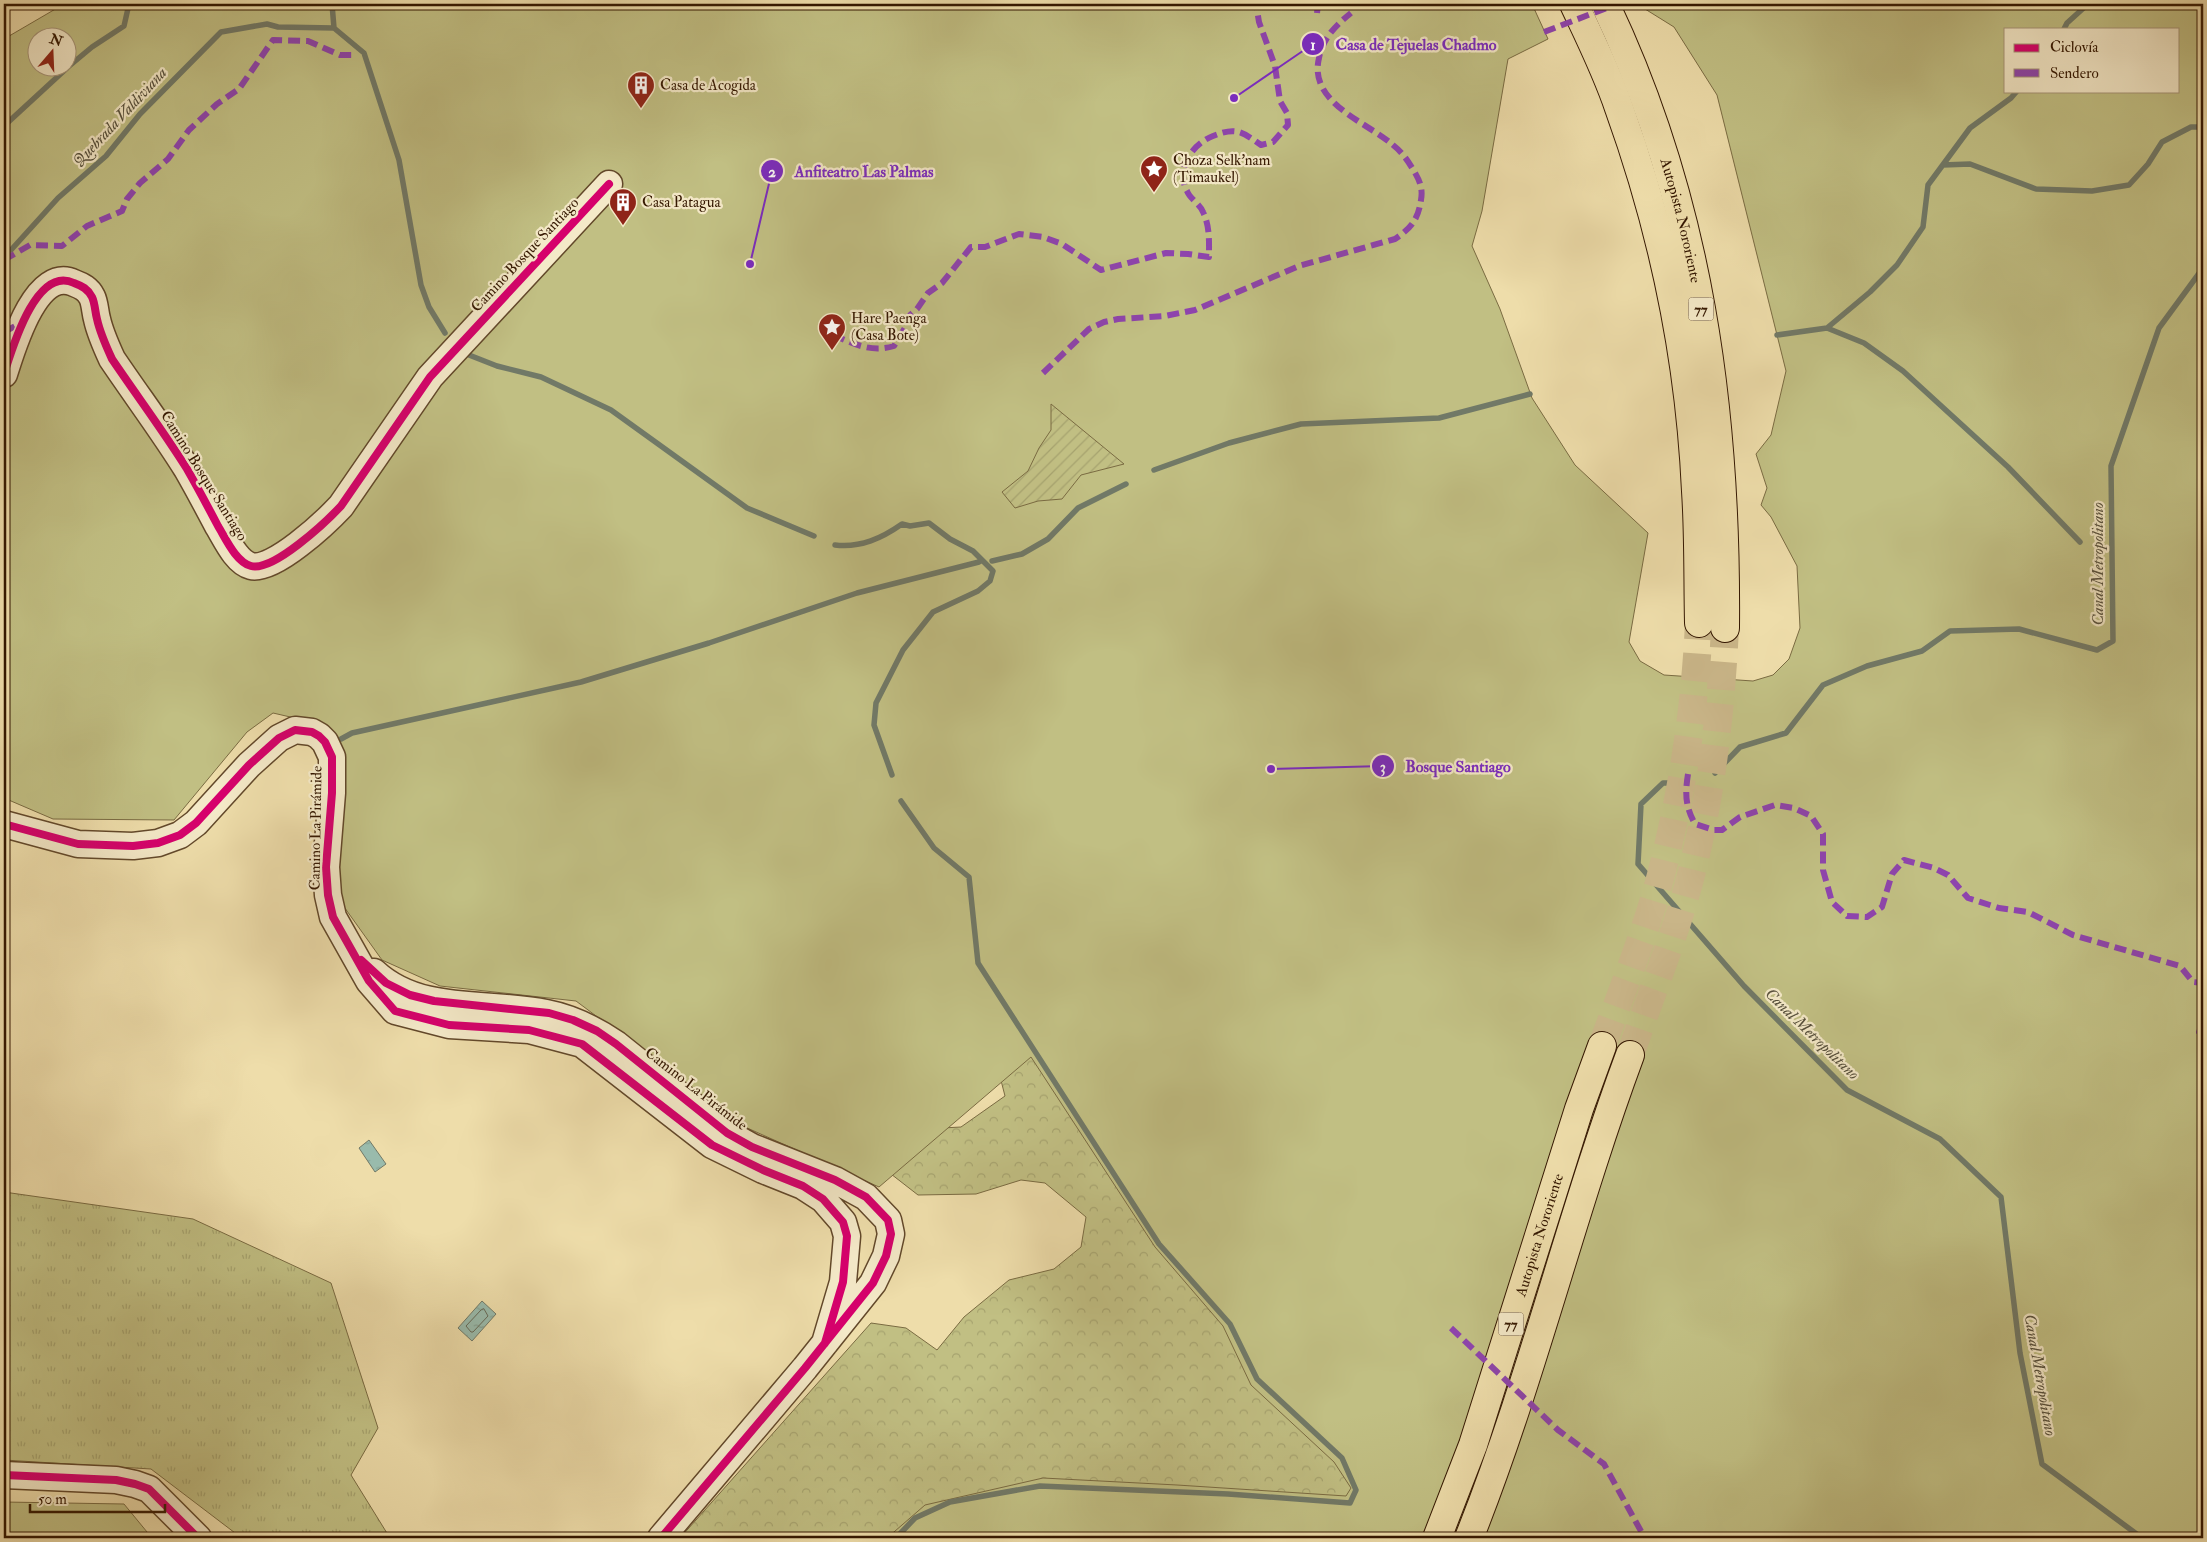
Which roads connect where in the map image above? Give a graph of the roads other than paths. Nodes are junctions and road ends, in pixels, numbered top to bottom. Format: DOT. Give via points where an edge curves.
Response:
graph roads {
  1 [pos="1574,4"];
  2 [pos="1605,4"];
  3 [pos="609,184"];
  4 [pos="4,374"];
  5 [pos="4,824"];
  6 [pos="352,951"];
  7 [pos="1602,1046"];
  8 [pos="1630,1055"];
  9 [pos="888,1220"];
  10 [pos="847,1236"];
  11 [pos="825,1343"];
  12 [pos="4,1475"];
  13 [pos="198,1538"];
  14 [pos="661,1538"];
  15 [pos="1437,1538"];
  16 [pos="1469,1538"];
  1 -- 2 [label="highway, Autopista Nororiente / 77" via="1619,107 1649,200 1670,292 1686,392 1712,625 1726,554 1722,466 1712,372 1697,287 1674,190 1635,72"];
  3 -- 4 [label="street, Camino Bosque Santiago" via="430,377 329,519 263,566 241,561 224,535 186,468 112,359 92,297 84,287 70,280 57,281 31,305 21,323"];
  5 -- 6 [label="street, Camino La Pirámide" via="78,844 133,846 158,843 180,835 196,823 279,738 295,730 312,732 325,742 332,757 326,867 328,895 332,917"];
  6 -- 9 [label="street, Camino La Pirámide" via="386,983 410,995 434,1001 544,1012 597,1031 727,1133 752,1147 835,1180 866,1197"];
  6 -- 10 [label="street, Camino La Pirámide" via="369,981 395,1011 450,1025 529,1030 582,1044 712,1145 803,1186 823,1199 843,1222"];
  7 -- 15 [label="highway, Autopista Nororiente / 77" via="1579,1108 1472,1445"];
  8 -- 16 [label="highway, Autopista Nororiente / 77" via="1606,1120 1494,1475"];
  9 -- 10 [label="street" via="884,1233 874,1245 862,1246"];
  9 -- 11 [label="street" via="889,1245 873,1283"];
  10 -- 11 [label="street" via="843,1282"];
  11 -- 14 [label="street"];
  12 -- 13 [label="street" via="116,1480 135,1484 149,1489"];
}
